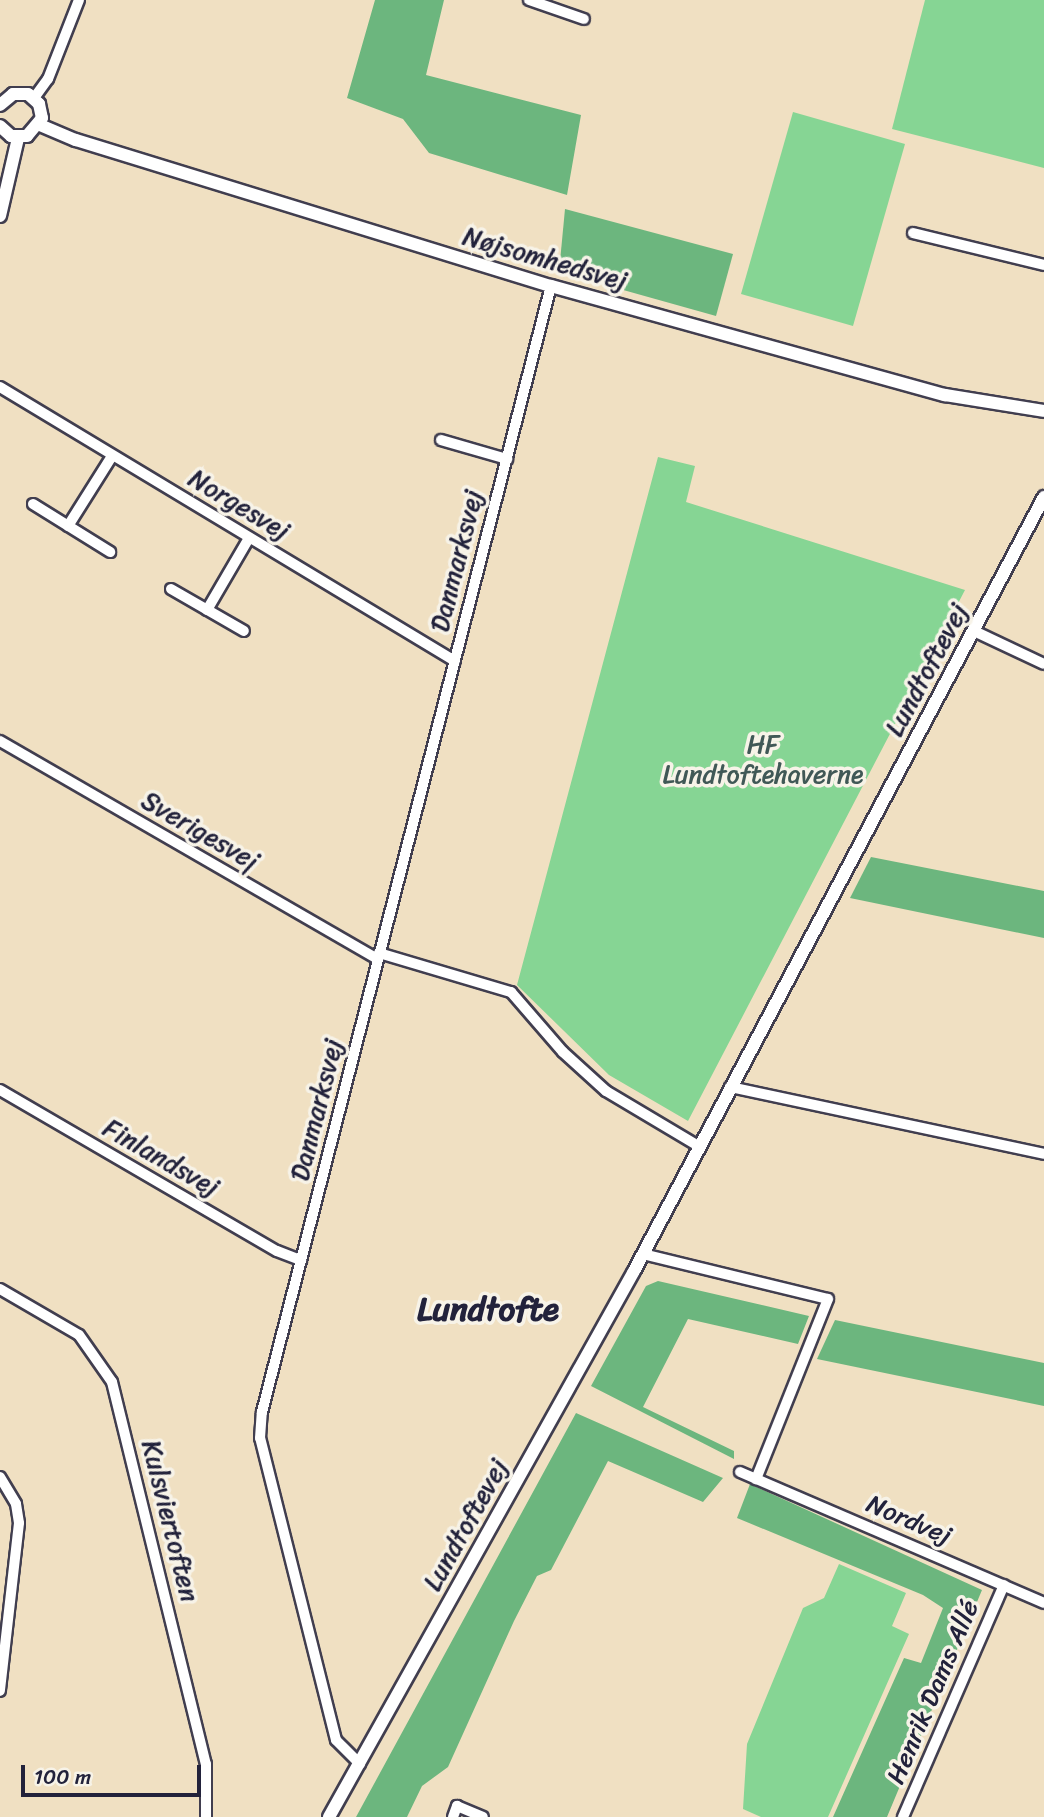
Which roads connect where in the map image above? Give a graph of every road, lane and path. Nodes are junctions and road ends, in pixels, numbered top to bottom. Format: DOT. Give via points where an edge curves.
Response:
graph roads {
  1 [pos="79,0"];
  2 [pos="530,0"];
  3 [pos="584,19"];
  4 [pos="2,97"];
  5 [pos="34,98"];
  6 [pos="40,125"];
  7 [pos="0,127"];
  8 [pos="18,138"];
  9 [pos="0,216"];
  10 [pos="913,233"];
  11 [pos="1044,265"];
  12 [pos="551,286"];
  13 [pos="0,387"];
  14 [pos="1044,411"];
  15 [pos="442,440"];
  16 [pos="112,456"];
  17 [pos="507,459"];
  18 [pos="1044,497"];
  19 [pos="33,505"];
  20 [pos="68,526"];
  21 [pos="249,538"];
  22 [pos="110,552"];
  23 [pos="171,589"];
  24 [pos="207,610"];
  25 [pos="244,631"];
  26 [pos="974,631"];
  27 [pos="455,661"];
  28 [pos="1044,664"];
  29 [pos="0,740"];
  30 [pos="379,956"];
  31 [pos="730,1087"];
  32 [pos="0,1090"];
  33 [pos="699,1147"];
  34 [pos="1044,1154"];
  35 [pos="642,1254"];
  36 [pos="301,1260"];
  37 [pos="0,1289"];
  38 [pos="740,1472"];
  39 [pos="0,1477"];
  40 [pos="755,1479"];
  41 [pos="1004,1585"];
  42 [pos="1044,1602"];
  43 [pos="2,1648"];
  44 [pos="0,1691"];
  45 [pos="360,1764"];
  46 [pos="206,1817"];
  47 [pos="329,1817"];
  48 [pos="453,1817"];
  49 [pos="483,1817"];
  50 [pos="903,1817"];
  1 -- 5 [label="street" via="48,79"];
  2 -- 3 [label="street"];
  4 -- 5 [label="street" via="21,93"];
  5 -- 6 [label="street" via="42,111"];
  6 -- 8 [label="street"];
  6 -- 12 [label="street, Nøjsomhedsvej" via="87,144"];
  7 -- 8 [label="street"];
  8 -- 9 [label="street"];
  10 -- 11 [label="street"];
  12 -- 14 [label="street, Nøjsomhedsvej" via="944,395"];
  12 -- 17 [label="street, Danmarksvej"];
  13 -- 16 [label="street, Norgesvej"];
  15 -- 17 [label="street, Danmarksvej"];
  16 -- 20 [label="street"];
  16 -- 21 [label="street, Norgesvej"];
  17 -- 27 [label="street, Danmarksvej"];
  18 -- 26 [label="street, Lundtoftevej"];
  19 -- 20 [label="street"];
  20 -- 22 [label="street"];
  21 -- 24 [label="street"];
  21 -- 27 [label="street, Norgesvej"];
  23 -- 24 [label="street"];
  24 -- 25 [label="street"];
  26 -- 28 [label="street"];
  26 -- 31 [label="street, Lundtoftevej"];
  27 -- 30 [label="street, Danmarksvej"];
  29 -- 30 [label="street, Sverigesvej"];
  30 -- 33 [label="street, Sverigesvej" via="511,992 563,1052 606,1091"];
  30 -- 36 [label="street, Danmarksvej"];
  31 -- 33 [label="street, Lundtoftevej"];
  31 -- 34 [label="street"];
  32 -- 36 [label="street, Finlandsvej" via="277,1251"];
  33 -- 35 [label="street, Lundtoftevej"];
  35 -- 40 [label="street" via="828,1299"];
  35 -- 45 [label="street, Lundtoftevej"];
  36 -- 45 [label="street, Danmarksvej" via="262,1412 260,1438 336,1740"];
  37 -- 46 [label="street, Kulsviertoften" via="79,1335 97,1354 112,1382 206,1764"];
  38 -- 40 [label="street, Nordvej"];
  39 -- 43 [label="street" via="16,1504 19,1523"];
  40 -- 41 [label="street, Nordvej"];
  41 -- 42 [label="street, Nordvej"];
  41 -- 50 [label="street, Henrik Dams Allé"];
  43 -- 44 [label="street"];
  45 -- 47 [label="street, Lundtoftevej"];
  48 -- 49 [label="street" via="457,1806"];
}
